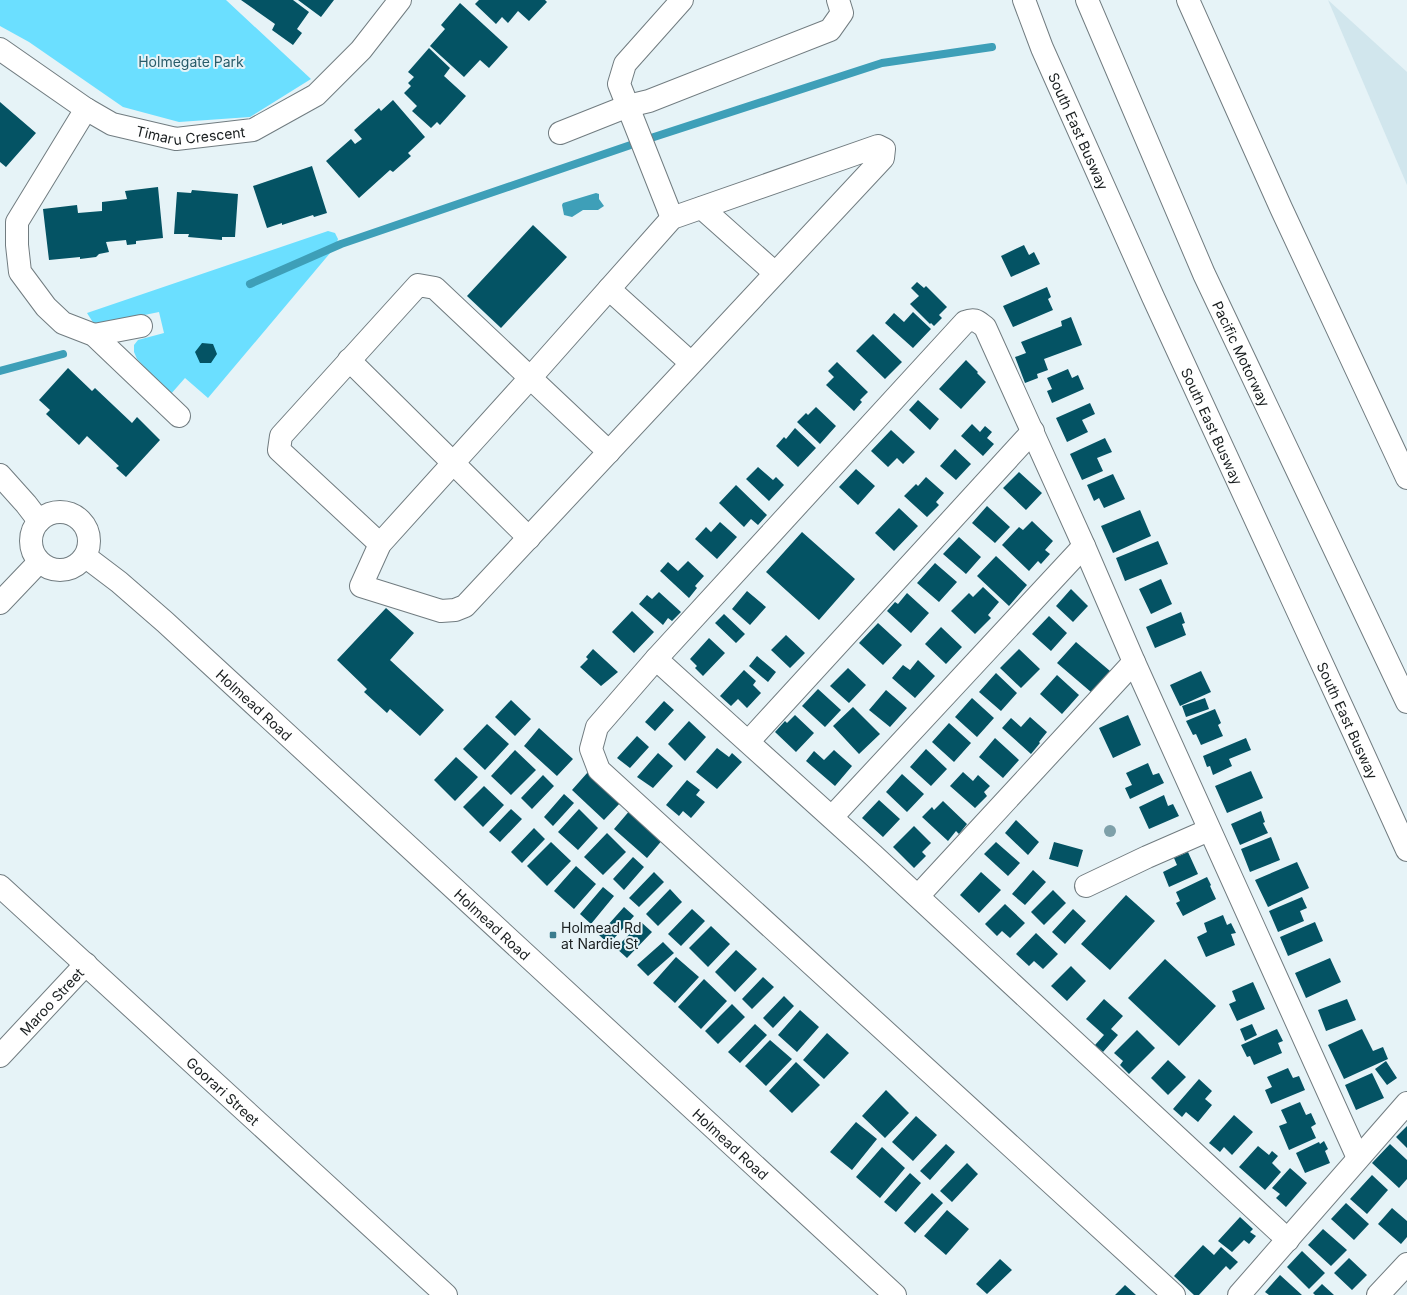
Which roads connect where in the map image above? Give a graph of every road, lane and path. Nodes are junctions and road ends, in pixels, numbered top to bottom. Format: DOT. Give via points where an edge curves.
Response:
graph roads {
  1 [pos="400,0"];
  2 [pos="682,0"];
  3 [pos="838,0"];
  4 [pos="1024,0"];
  5 [pos="1087,0"];
  6 [pos="1188,0"];
  7 [pos="0,49"];
  8 [pos="628,106"];
  9 [pos="86,109"];
  10 [pos="560,133"];
  11 [pos="702,208"];
  12 [pos="672,218"];
  13 [pos="775,273"];
  14 [pos="609,289"];
  15 [pos="141,326"];
  16 [pos="94,335"];
  17 [pos="349,360"];
  18 [pos="691,363"];
  19 [pos="531,377"];
  20 [pos="179,416"];
  21 [pos="1033,431"];
  22 [pos="609,452"];
  23 [pos="453,462"];
  24 [pos="0,475"];
  25 [pos="1407,478"];
  26 [pos="39,521"];
  27 [pos="530,538"];
  28 [pos="380,544"];
  29 [pos="1084,546"];
  30 [pos="86,557"];
  31 [pos="39,562"];
  32 [pos="0,603"];
  33 [pos="656,659"];
  34 [pos="1134,662"];
  35 [pos="1407,702"];
  36 [pos="749,741"];
  37 [pos="832,817"];
  38 [pos="1209,830"];
  39 [pos="1407,850"];
  40 [pos="0,886"];
  41 [pos="1086,886"];
  42 [pos="918,896"];
  43 [pos="86,964"];
  44 [pos="0,1056"];
  45 [pos="1407,1103"];
  46 [pos="1358,1158"];
  47 [pos="1288,1240"];
  48 [pos="1407,1264"];
  49 [pos="446,1295"];
  50 [pos="896,1295"];
  51 [pos="1174,1295"];
  52 [pos="1239,1295"];
  53 [pos="1378,1295"];
  1 -- 9 [label="main road, Timaru Crescent" via="361,50 316,95 253,130 176,139 112,124"];
  2 -- 8 [label="main road" via="625,64 619,84"];
  3 -- 8 [label="main road" via="842,12 830,30 649,101"];
  4 -- 39 [label="main road, South East Busway" via="1042,48 1152,297"];
  5 -- 35 [label="main road, Pacific Motorway" via="1204,274"];
  6 -- 25 [label="main road" via="1281,208"];
  7 -- 9 [label="main road, Timaru Crescent"];
  8 -- 10 [label="main road"];
  8 -- 12 [label="main road"];
  9 -- 16 [label="main road" via="17,222 16,245 20,272 46,307 62,323"];
  11 -- 12 [label="main road"];
  11 -- 13 [label="main road"];
  11 -- 13 [label="main road" via="878,146 884,149 883,158"];
  12 -- 14 [label="main road"];
  13 -- 18 [label="main road"];
  14 -- 18 [label="main road"];
  14 -- 19 [label="main road"];
  15 -- 16 [label="main road"];
  16 -- 20 [label="main road"];
  17 -- 19 [label="main road" via="418,285 435,288"];
  17 -- 23 [label="main road"];
  17 -- 28 [label="main road" via="281,436 279,450"];
  18 -- 22 [label="main road"];
  19 -- 22 [label="main road"];
  19 -- 23 [label="main road"];
  21 -- 29 [label="main road"];
  21 -- 33 [label="main road" via="985,327 977,321 965,322"];
  21 -- 36 [label="main road"];
  22 -- 27 [label="main road"];
  23 -- 27 [label="main road"];
  23 -- 28 [label="main road"];
  24 -- 26 [label="main road"];
  26 -- 30 [label="main road" via="55,512 65,512 82,521 90,538"];
  26 -- 31 [label="main road" via="33,528 31,546"];
  27 -- 28 [label="main road" via="465,606 441,611 361,586"];
  29 -- 34 [label="main road"];
  29 -- 37 [label="main road"];
  30 -- 31 [label="main road" via="80,564 64,571 47,568"];
  30 -- 50 [label="main road, Holmead Road" via="165,622"];
  31 -- 32 [label="main road"];
  33 -- 36 [label="main road"];
  33 -- 51 [label="main road" via="596,727 591,749 599,770"];
  34 -- 38 [label="main road"];
  34 -- 42 [label="main road"];
  36 -- 37 [label="main road"];
  37 -- 42 [label="main road"];
  38 -- 41 [label="main road"];
  38 -- 46 [label="main road"];
  40 -- 43 [label="main road, Goorari Street"];
  42 -- 47 [label="main road"];
  43 -- 44 [label="main road, Maroo Street"];
  43 -- 49 [label="main road, Goorari Street"];
  45 -- 46 [label="main road"];
  46 -- 47 [label="main road"];
  47 -- 52 [label="main road"];
  48 -- 53 [label="main road"];
}
